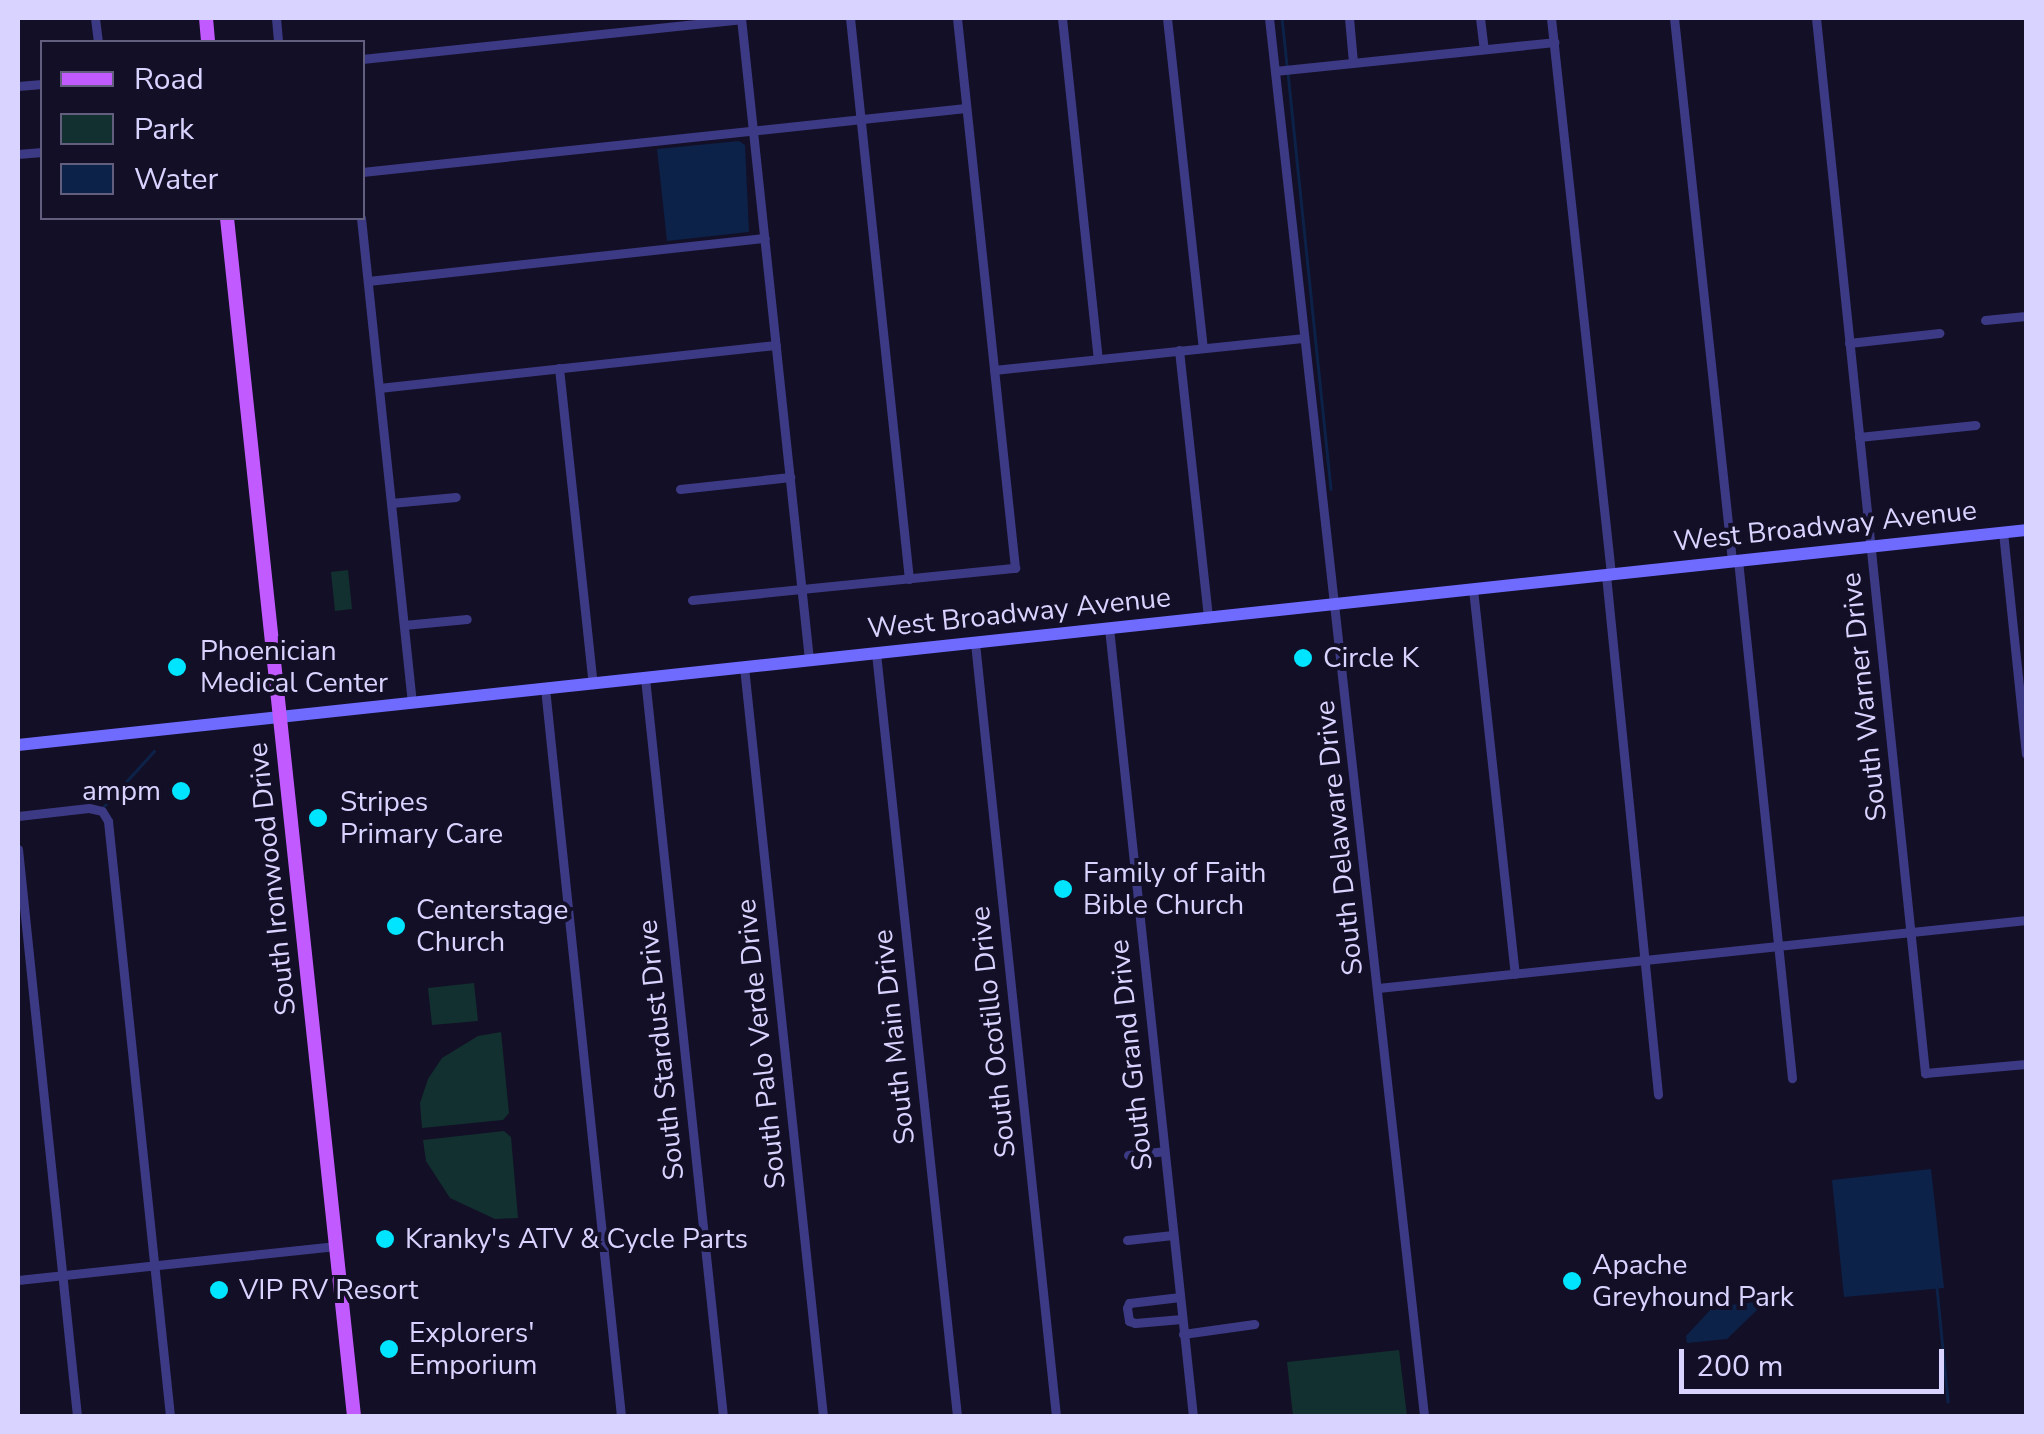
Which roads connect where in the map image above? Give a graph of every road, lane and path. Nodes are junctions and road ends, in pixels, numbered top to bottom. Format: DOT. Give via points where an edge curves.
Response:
graph roads {
  1 [pos="632,18"];
  2 [pos="741,18"];
  3 [pos="850,18"];
  4 [pos="956,18"];
  5 [pos="1062,18"];
  6 [pos="1167,18"];
  7 [pos="1269,18"];
  8 [pos="1349,18"];
  9 [pos="1480,18"];
  10 [pos="1552,18"];
  11 [pos="1674,18"];
  12 [pos="1816,18"];
  13 [pos="634,30"];
  14 [pos="1554,42"];
  15 [pos="1484,49"];
  16 [pos="365,59"];
  17 [pos="1354,62"];
  18 [pos="1284,70"];
  19 [pos="966,108"];
  20 [pos="861,119"];
  21 [pos="753,130"];
  22 [pos="365,172"];
  23 [pos="227,220"];
  24 [pos="361,220"];
  25 [pos="765,238"];
  26 [pos="368,280"];
  27 [pos="2026,316"];
  28 [pos="1985,320"];
  29 [pos="1939,333"];
  30 [pos="1302,338"];
  31 [pos="1849,342"];
  32 [pos="776,345"];
  33 [pos="1202,348"];
  34 [pos="1179,350"];
  35 [pos="1098,359"];
  36 [pos="559,368"];
  37 [pos="994,370"];
  38 [pos="379,388"];
  39 [pos="1975,425"];
  40 [pos="1859,437"];
  41 [pos="790,477"];
  42 [pos="680,489"];
  43 [pos="456,497"];
  44 [pos="391,503"];
  45 [pos="2026,530"];
  46 [pos="2002,532"];
  47 [pos="1871,547"];
  48 [pos="1735,561"];
  49 [pos="1608,574"];
  50 [pos="909,578"];
  51 [pos="802,589"];
  52 [pos="1473,589"];
  53 [pos="692,600"];
  54 [pos="1336,604"];
  55 [pos="1208,618"];
  56 [pos="467,619"];
  57 [pos="404,626"];
  58 [pos="1109,628"];
  59 [pos="975,642"];
  60 [pos="876,653"];
  61 [pos="809,660"];
  62 [pos="744,668"];
  63 [pos="645,678"];
  64 [pos="593,684"];
  65 [pos="545,688"];
  66 [pos="412,702"];
  67 [pos="280,717"];
  68 [pos="18,745"];
  69 [pos="2026,754"];
  70 [pos="18,816"];
  71 [pos="18,848"];
  72 [pos="2026,920"];
  73 [pos="1912,933"];
  74 [pos="1778,946"];
  75 [pos="1646,960"];
  76 [pos="1515,974"];
  77 [pos="1378,988"];
  78 [pos="2026,1064"];
  79 [pos="1792,1078"];
  80 [pos="1658,1094"];
  81 [pos="1164,1151"];
  82 [pos="1128,1155"];
  83 [pos="1173,1235"];
  84 [pos="1128,1240"];
  85 [pos="336,1246"];
  86 [pos="154,1266"];
  87 [pos="62,1276"];
  88 [pos="18,1280"];
  89 [pos="1180,1298"];
  90 [pos="1182,1319"];
  91 [pos="1254,1324"];
  92 [pos="1184,1334"];
  93 [pos="77,1416"];
  94 [pos="170,1416"];
  95 [pos="354,1416"];
  96 [pos="622,1416"];
  97 [pos="722,1416"];
  98 [pos="823,1416"];
  99 [pos="957,1416"];
  100 [pos="1056,1416"];
  101 [pos="1193,1416"];
  102 [pos="1424,1416"];
  1 -- 13 [label="street"];
  2 -- 13 [label="street"];
  2 -- 21 [label="street"];
  3 -- 20 [label="street"];
  4 -- 19 [label="street"];
  5 -- 35 [label="street"];
  6 -- 33 [label="street"];
  7 -- 18 [label="street, South Delaware Drive"];
  8 -- 17 [label="street"];
  9 -- 15 [label="street"];
  10 -- 14 [label="street"];
  11 -- 48 [label="street"];
  12 -- 31 [label="street, South Warner Drive"];
  13 -- 16 [label="street"];
  14 -- 15 [label="street"];
  14 -- 49 [label="street"];
  15 -- 17 [label="street"];
  17 -- 18 [label="street"];
  18 -- 30 [label="street, South Delaware Drive"];
  19 -- 20 [label="street"];
  19 -- 37 [label="street"];
  20 -- 21 [label="street"];
  20 -- 50 [label="street"];
  21 -- 22 [label="street"];
  21 -- 25 [label="street"];
  23 -- 67 [label="main road, South Ironwood Drive"];
  24 -- 26 [label="street"];
  25 -- 26 [label="street"];
  25 -- 32 [label="street"];
  26 -- 38 [label="street"];
  27 -- 28 [label="street"];
  29 -- 31 [label="street"];
  30 -- 33 [label="street"];
  30 -- 54 [label="street, South Delaware Drive"];
  31 -- 40 [label="street, South Warner Drive"];
  32 -- 36 [label="street"];
  32 -- 41 [label="street"];
  33 -- 34 [label="street"];
  34 -- 35 [label="street"];
  34 -- 55 [label="street"];
  35 -- 37 [label="street"];
  36 -- 38 [label="street"];
  36 -- 64 [label="street"];
  37 -- 50 [label="street" via="1015,568"];
  38 -- 44 [label="street"];
  39 -- 40 [label="street"];
  40 -- 47 [label="street, South Warner Drive"];
  41 -- 42 [label="street"];
  41 -- 51 [label="street"];
  43 -- 44 [label="street"];
  44 -- 57 [label="street"];
  45 -- 46 [label="main road, West Broadway Avenue"];
  46 -- 47 [label="main road, West Broadway Avenue"];
  46 -- 69 [label="street"];
  47 -- 48 [label="main road, West Broadway Avenue"];
  47 -- 73 [label="street, South Warner Drive"];
  48 -- 49 [label="main road, West Broadway Avenue"];
  48 -- 74 [label="street"];
  49 -- 52 [label="main road, West Broadway Avenue"];
  49 -- 75 [label="street"];
  50 -- 51 [label="street"];
  51 -- 53 [label="street"];
  51 -- 61 [label="street"];
  52 -- 54 [label="main road, West Broadway Avenue"];
  52 -- 76 [label="street"];
  54 -- 55 [label="main road, West Broadway Avenue"];
  54 -- 77 [label="street, South Delaware Drive"];
  55 -- 58 [label="main road, West Broadway Avenue"];
  56 -- 57 [label="street"];
  57 -- 66 [label="street"];
  58 -- 59 [label="main road, West Broadway Avenue"];
  58 -- 81 [label="street, South Grand Drive"];
  59 -- 60 [label="main road, West Broadway Avenue"];
  59 -- 100 [label="street, South Ocotillo Drive"];
  60 -- 61 [label="main road, West Broadway Avenue"];
  60 -- 99 [label="street, South Main Drive"];
  61 -- 62 [label="main road, West Broadway Avenue"];
  62 -- 63 [label="main road, West Broadway Avenue"];
  62 -- 98 [label="street, South Palo Verde Drive"];
  63 -- 64 [label="main road, West Broadway Avenue"];
  63 -- 97 [label="street, South Stardust Drive"];
  64 -- 65 [label="main road, West Broadway Avenue"];
  65 -- 66 [label="main road, West Broadway Avenue"];
  65 -- 96 [label="street"];
  66 -- 67 [label="main road, West Broadway Avenue"];
  67 -- 68 [label="main road, West Broadway Avenue"];
  67 -- 85 [label="main road, South Ironwood Drive"];
  70 -- 86 [label="street" via="89,808 108,821"];
  71 -- 87 [label="street"];
  72 -- 73 [label="street"];
  73 -- 74 [label="street"];
  73 -- 78 [label="street, South Warner Drive" via="1925,1073"];
  74 -- 75 [label="street"];
  74 -- 79 [label="street"];
  75 -- 76 [label="street"];
  75 -- 80 [label="street"];
  76 -- 77 [label="street"];
  77 -- 102 [label="street, South Delaware Drive"];
  81 -- 82 [label="street"];
  81 -- 83 [label="street, South Grand Drive"];
  83 -- 84 [label="street"];
  83 -- 89 [label="street, South Grand Drive"];
  85 -- 86 [label="street"];
  85 -- 95 [label="main road, South Ironwood Drive"];
  86 -- 87 [label="street"];
  86 -- 94 [label="street"];
  87 -- 88 [label="street"];
  87 -- 93 [label="street"];
  89 -- 90 [label="street, South Grand Drive"];
  89 -- 90 [label="street" via="1127,1308 1135,1323"];
  90 -- 92 [label="street, South Grand Drive"];
  91 -- 92 [label="street"];
  92 -- 101 [label="street, South Grand Drive"];
}
